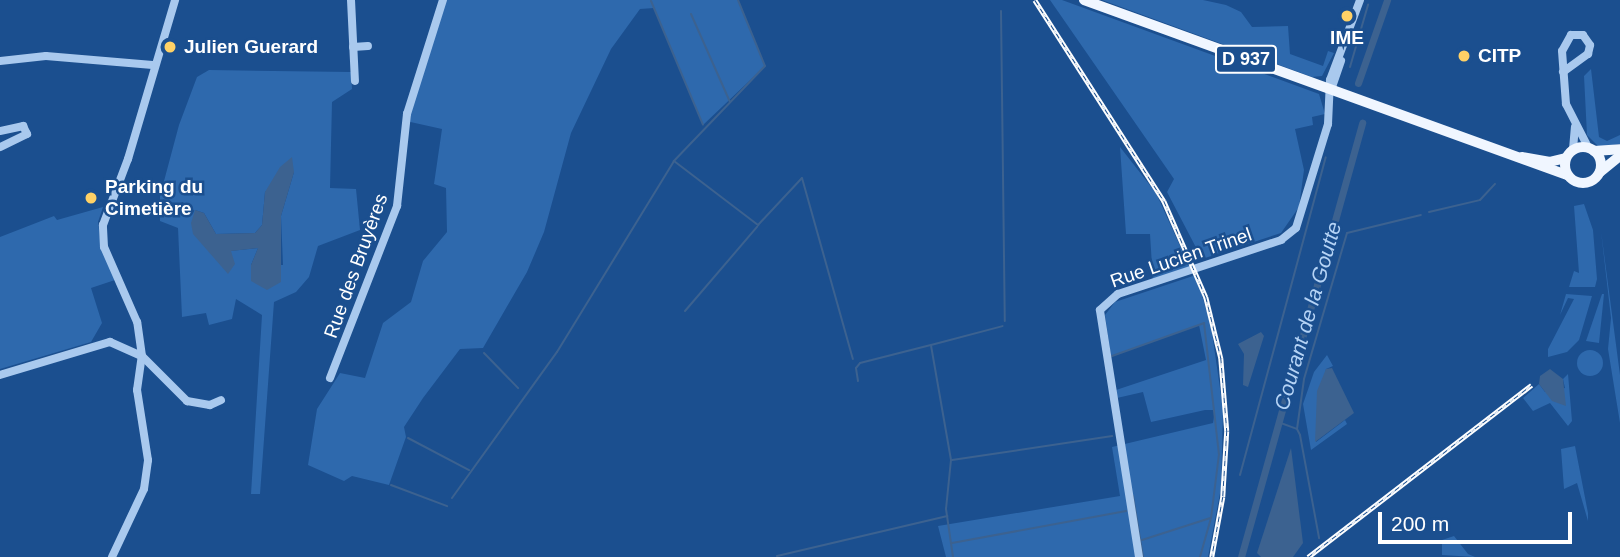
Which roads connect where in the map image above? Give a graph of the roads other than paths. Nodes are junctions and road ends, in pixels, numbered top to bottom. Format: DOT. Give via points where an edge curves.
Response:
graph roads {
  1 [pos="174,0"];
  2 [pos="351,0"];
  3 [pos="443,0"];
  4 [pos="1084,0"];
  5 [pos="1360,0"];
  6 [pos="368,46"];
  7 [pos="353,47"];
  8 [pos="0,61"];
  9 [pos="153,65"];
  10 [pos="1563,72"];
  11 [pos="355,81"];
  12 [pos="1331,90"];
  13 [pos="1575,121"];
  14 [pos="0,131"];
  15 [pos="0,146"];
  16 [pos="1573,149"];
  17 [pos="1591,149"];
  18 [pos="1620,149"];
  19 [pos="1511,155"];
  20 [pos="1620,156"];
  21 [pos="1566,158"];
  22 [pos="1599,172"];
  23 [pos="1567,175"];
  24 [pos="142,356"];
  25 [pos="0,375"];
  26 [pos="330,378"];
  27 [pos="221,400"];
  28 [pos="113,557"];
  29 [pos="1139,557"];
  1 -- 9 [label="street"];
  2 -- 7 [label="street"];
  3 -- 26 [label="street, Rue des Bruyères" via="407,114 397,206"];
  4 -- 12 [label="main road, D 937"];
  5 -- 12 [label="street" via="1330,79"];
  6 -- 7 [label="street"];
  7 -- 11 [label="street"];
  8 -- 9 [label="street" via="46,56"];
  9 -- 24 [label="street" via="102,235 133,309"];
  10 -- 10 [label="street" via="1563,45 1571,35 1583,35 1590,45 1588,54"];
  10 -- 13 [label="street" via="1566,104"];
  12 -- 19 [label="main road, D 937"];
  12 -- 29 [label="street, Rue Lucien Trinel" via="1322,151 1293,231 1282,240 1118,294 1100,310"];
  13 -- 16 [label="street"];
  13 -- 17 [label="street"];
  14 -- 15 [label="street" via="23,126 27,134"];
  16 -- 17 [label="main road"];
  16 -- 21 [label="main road"];
  17 -- 18 [label="main road"];
  17 -- 22 [label="main road" via="1601,161"];
  19 -- 21 [label="main road, D 937" via="1549,162"];
  19 -- 23 [label="main road, D 937"];
  20 -- 22 [label="main road"];
  21 -- 23 [label="main road"];
  22 -- 23 [label="main road" via="1586,183"];
  24 -- 25 [label="street" via="110,342 98,343"];
  24 -- 27 [label="street" via="187,401 210,405"];
  24 -- 28 [label="street" via="138,390 148,471"];
}
